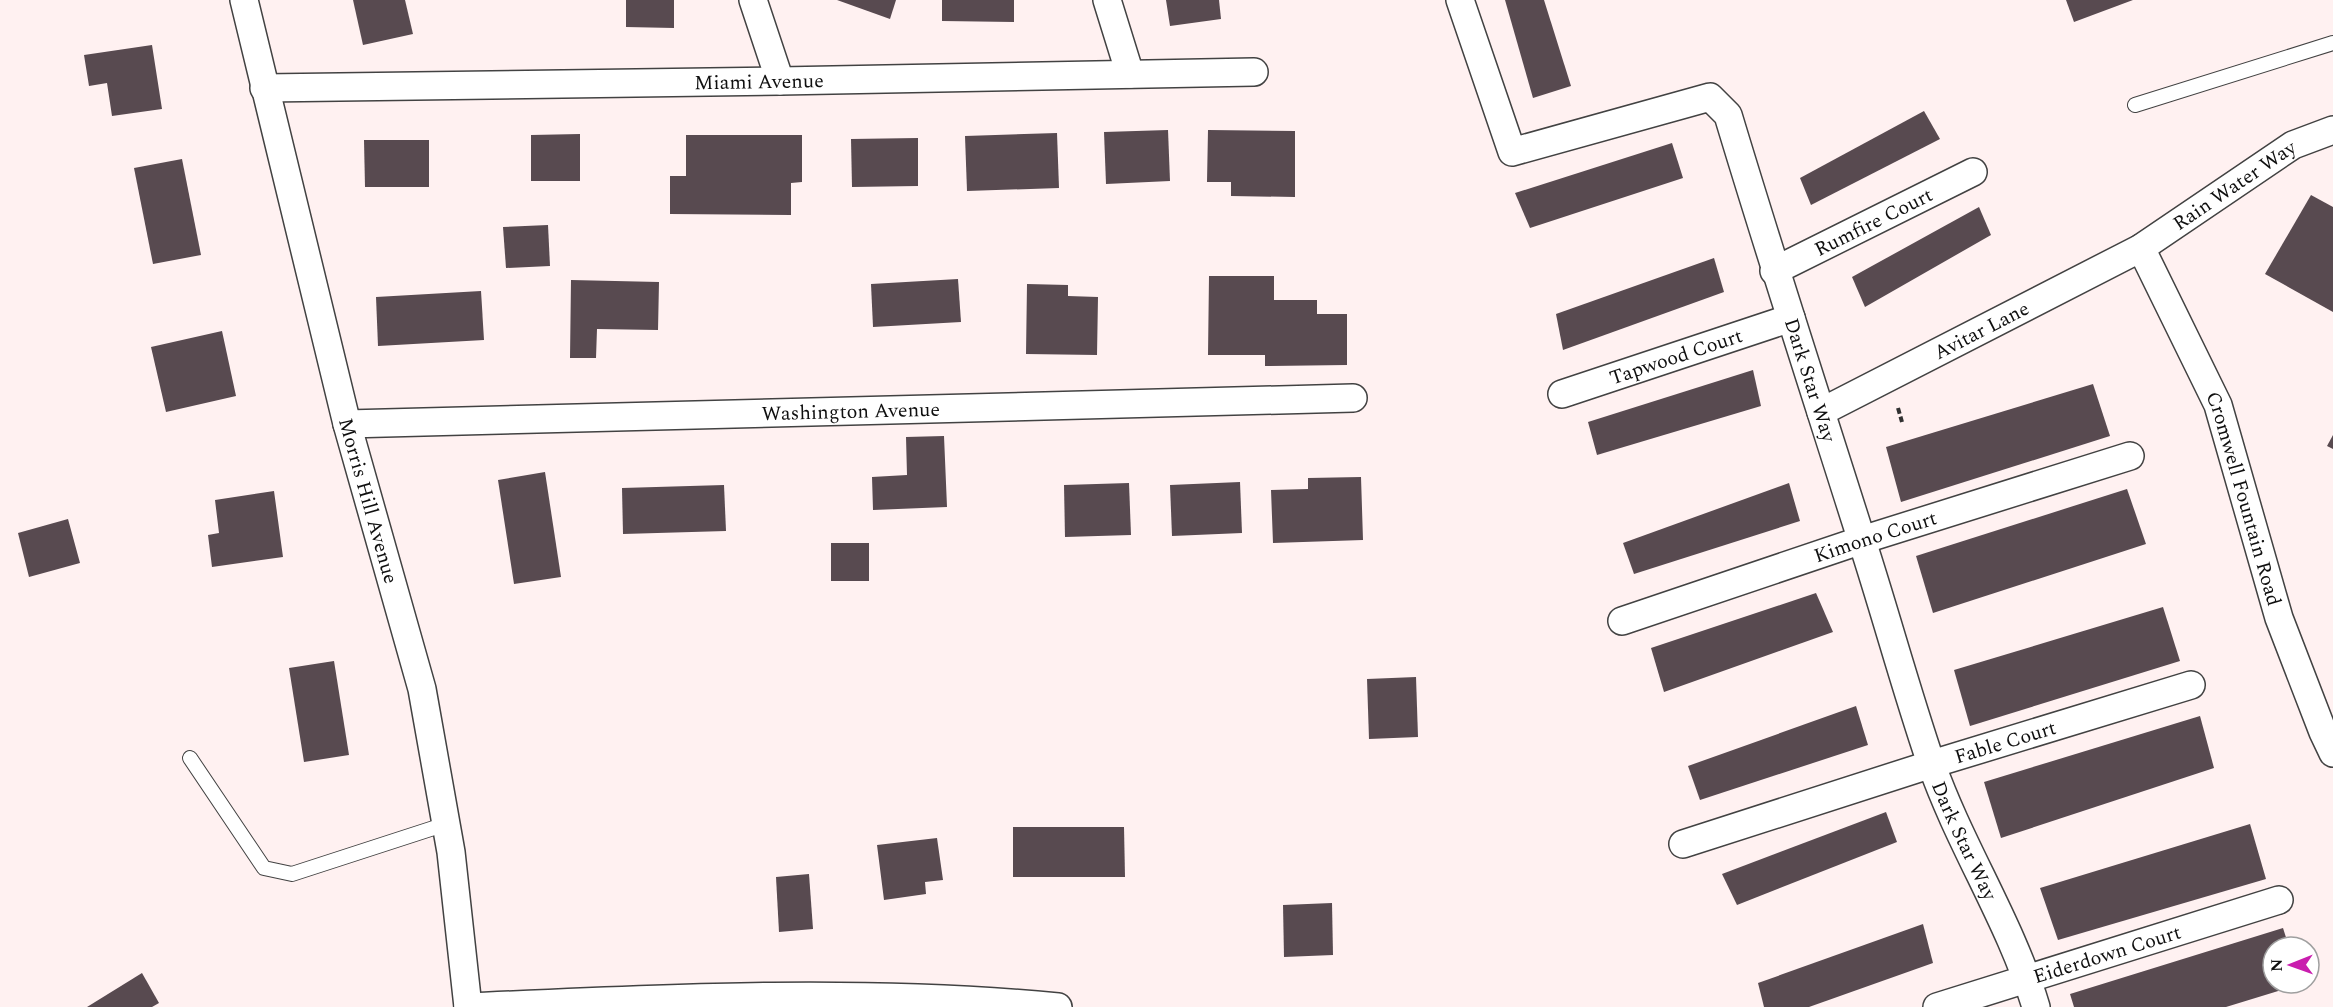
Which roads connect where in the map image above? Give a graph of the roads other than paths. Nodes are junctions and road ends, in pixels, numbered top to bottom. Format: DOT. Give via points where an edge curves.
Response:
graph roads {
  1 [pos="244,0"];
  2 [pos="753,0"];
  3 [pos="1107,0"];
  4 [pos="1460,0"];
  5 [pos="2333,43"];
  6 [pos="1254,72"];
  7 [pos="1130,74"];
  8 [pos="780,81"];
  9 [pos="264,88"];
  10 [pos="2136,105"];
  11 [pos="2333,130"];
  12 [pos="1972,172"];
  13 [pos="2141,248"];
  14 [pos="1774,271"];
  15 [pos="1791,318"];
  16 [pos="1562,394"];
  17 [pos="1353,398"];
  18 [pos="1821,412"];
  19 [pos="347,424"];
  20 [pos="2130,456"];
  21 [pos="1862,540"];
  22 [pos="1622,621"];
  23 [pos="2191,686"];
  24 [pos="2333,753"];
  25 [pos="190,758"];
  26 [pos="1932,764"];
  27 [pos="446,824"];
  28 [pos="1683,843"];
  29 [pos="2279,900"];
  30 [pos="2028,977"];
  31 [pos="468,1007"];
  32 [pos="1058,1007"];
  33 [pos="1937,1007"];
  34 [pos="2036,1007"];
  1 -- 9 [label="street, Morris Hill Avenue"];
  2 -- 8 [label="street"];
  3 -- 7 [label="street"];
  4 -- 14 [label="street, Dark Star Way" via="1512,152 1710,97 1728,115"];
  5 -- 10 [label="lane"];
  6 -- 7 [label="street, Miami Avenue"];
  7 -- 8 [label="street, Miami Avenue"];
  8 -- 9 [label="street, Miami Avenue"];
  9 -- 19 [label="street, Morris Hill Avenue"];
  11 -- 13 [label="street, Rain Water Way" via="2293,145"];
  12 -- 14 [label="street, Rumfire Court"];
  13 -- 18 [label="street, Avitar Lane"];
  13 -- 24 [label="street, Cromwell Fountain Road" via="2218,405 2279,618"];
  14 -- 15 [label="street, Dark Star Way"];
  15 -- 16 [label="street, Tapwood Court"];
  15 -- 18 [label="street, Dark Star Way"];
  17 -- 19 [label="street, Washington Avenue"];
  18 -- 21 [label="street, Dark Star Way"];
  19 -- 27 [label="street, Morris Hill Avenue" via="422,688"];
  20 -- 21 [label="street, Kimono Court"];
  21 -- 22 [label="street, Kimono Court"];
  21 -- 26 [label="street, Dark Star Way"];
  23 -- 26 [label="street, Fable Court"];
  25 -- 27 [label="lane" via="264,868 292,874"];
  26 -- 28 [label="street, Fable Court"];
  26 -- 30 [label="street, Dark Star Way"];
  27 -- 31 [label="street, Morris Hill Avenue"];
  29 -- 30 [label="street, Eiderdown Court"];
  30 -- 33 [label="street, Eiderdown Court"];
  30 -- 34 [label="street, Dark Star Way"];
  31 -- 32 [label="street" via="841,996"];
}
